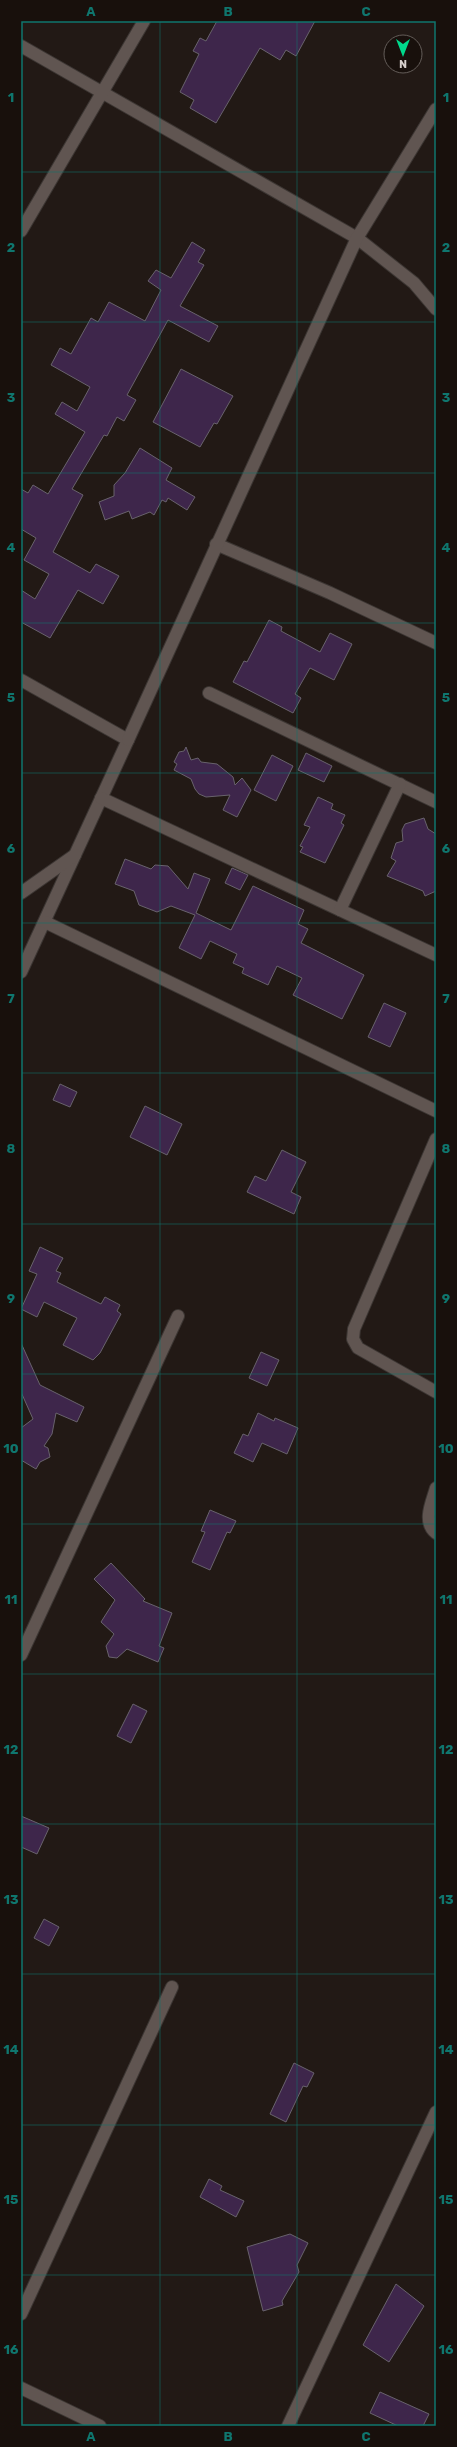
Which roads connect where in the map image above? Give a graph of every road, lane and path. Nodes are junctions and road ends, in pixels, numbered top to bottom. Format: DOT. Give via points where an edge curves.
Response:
graph roads {
  1 [pos="144,21"];
  2 [pos="21,46"];
  3 [pos="101,93"];
  4 [pos="436,109"];
  5 [pos="21,231"];
  6 [pos="357,238"];
  7 [pos="436,309"];
  8 [pos="216,544"];
  9 [pos="436,643"];
  10 [pos="21,680"];
  11 [pos="209,693"];
  12 [pos="128,740"];
  13 [pos="400,784"];
  14 [pos="101,798"];
  15 [pos="436,802"];
  16 [pos="76,854"];
  17 [pos="21,893"];
  18 [pos="340,910"];
  19 [pos="45,922"];
  20 [pos="436,955"];
  21 [pos="21,972"];
  22 [pos="436,1111"];
  23 [pos="436,1140"];
  24 [pos="178,1316"];
  25 [pos="436,1392"];
  26 [pos="436,1488"];
  27 [pos="436,1533"];
  28 [pos="21,1655"];
  29 [pos="172,1987"];
  30 [pos="436,2112"];
  31 [pos="21,2314"];
  32 [pos="21,2388"];
  33 [pos="100,2426"];
  34 [pos="288,2426"];
  1 -- 3 [label="street"];
  2 -- 3 [label="street"];
  3 -- 5 [label="street"];
  3 -- 6 [label="street"];
  4 -- 6 [label="street"];
  6 -- 7 [label="street" via="414,283"];
  6 -- 8 [label="street"];
  8 -- 9 [label="street" via="330,593"];
  8 -- 12 [label="street"];
  10 -- 12 [label="street"];
  11 -- 13 [label="street"];
  12 -- 14 [label="street"];
  13 -- 15 [label="street"];
  13 -- 18 [label="street"];
  14 -- 16 [label="street"];
  14 -- 18 [label="street"];
  16 -- 17 [label="street"];
  16 -- 19 [label="street"];
  18 -- 20 [label="street"];
  19 -- 21 [label="street"];
  19 -- 22 [label="street"];
  23 -- 25 [label="street" via="354,1329 353,1340 358,1348"];
  24 -- 28 [label="street"];
  26 -- 27 [label="street" via="429,1510 429,1522"];
  29 -- 31 [label="street"];
  30 -- 34 [label="street"];
  32 -- 33 [label="street"];
}
